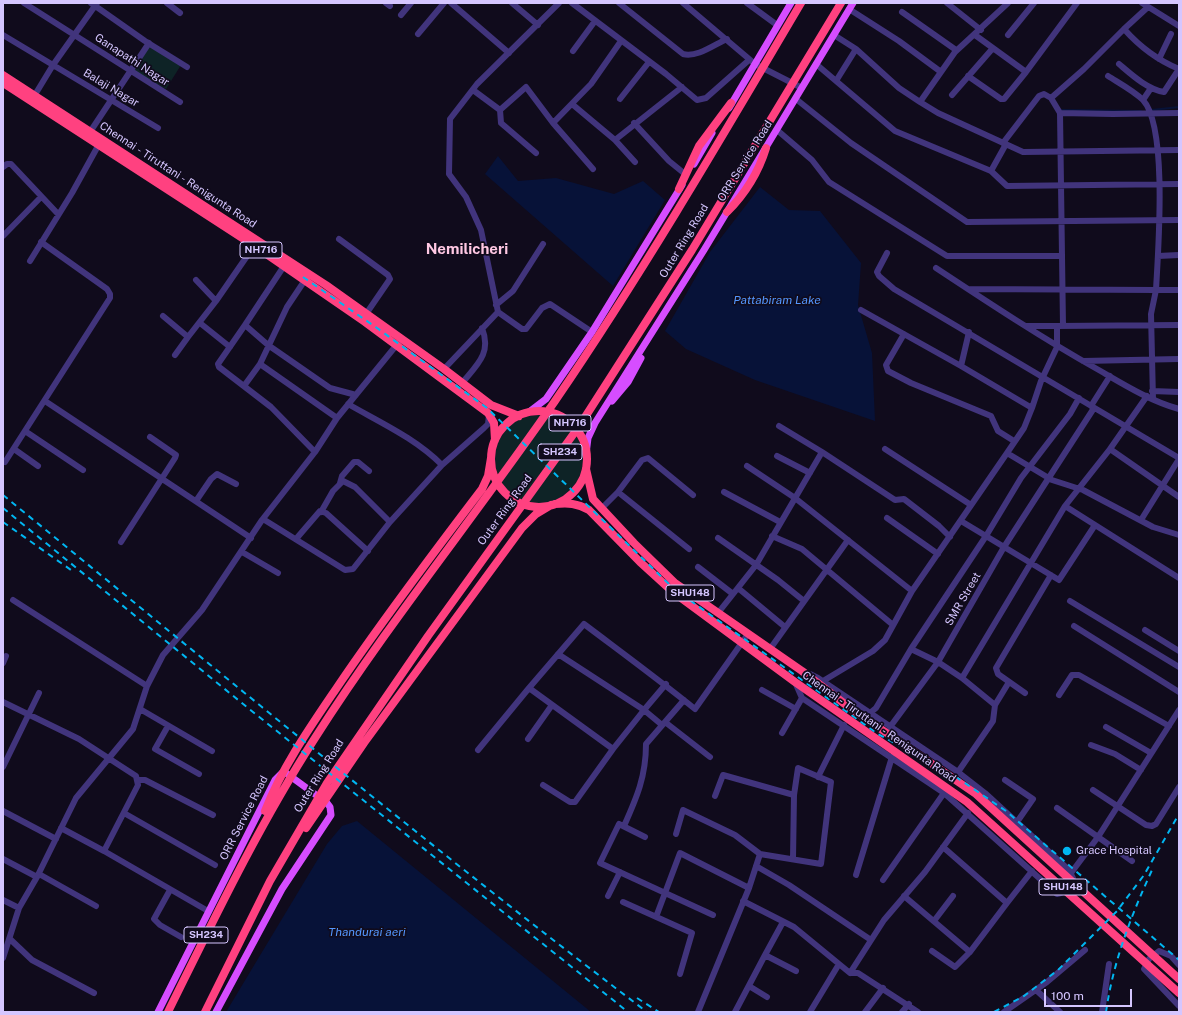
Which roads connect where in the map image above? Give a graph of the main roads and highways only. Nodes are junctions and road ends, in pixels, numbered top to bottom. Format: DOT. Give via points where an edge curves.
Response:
graph roads {
  1 [pos="791,3"];
  2 [pos="801,3"];
  3 [pos="841,3"];
  4 [pos="851,6"];
  5 [pos="3,75"];
  6 [pos="3,83"];
  7 [pos="33,98"];
  8 [pos="731,103"];
  9 [pos="766,148"];
  10 [pos="679,189"];
  11 [pos="727,212"];
  12 [pos="399,342"];
  13 [pos="529,412"];
  14 [pos="519,416"];
  15 [pos="495,440"];
  16 [pos="586,454"];
  17 [pos="491,458"];
  18 [pos="586,469"];
  19 [pos="553,505"];
  20 [pos="253,843"];
  21 [pos="274,875"];
  22 [pos="1179,979"];
  23 [pos="1179,993"];
  24 [pos="158,1012"];
  25 [pos="168,1012"];
  26 [pos="205,1012"];
  27 [pos="216,1012"];
  1 -- 8 [label="main road" via="752,62"];
  2 -- 20 [label="highway, Outer Ring Road / SH234" via="598,336 493,488 330,715 287,782"];
  3 -- 21 [label="highway, Outer Ring Road / SH234" via="790,90 580,425 361,731 326,783"];
  4 -- 9 [label="main road, ORR Service Road"];
  5 -- 7 [label="highway, Chennai - Tiruttani - Renigunta Road / NH716"];
  6 -- 7 [label="highway, Chennai - Tiruttani - Renigunta Road / NH716"];
  7 -- 12 [label="highway, Chennai - Tiruttani - Renigunta Road / NH716" via="98,146"];
  7 -- 12 [label="highway, Chennai - Tiruttani - Renigunta Road / NH716" via="263,243 366,314"];
  8 -- 10 [label="main road"];
  8 -- 10 [label="highway" via="698,146"];
  9 -- 11 [label="highway" via="752,182"];
  10 -- 13 [label="main road" via="592,332 551,384 543,402"];
  11 -- 16 [label="main road, ORR Service Road" via="604,407 591,431"];
  12 -- 14 [label="highway, Chennai - Tiruttani - Renigunta Road / NH716" via="444,368 499,410"];
  12 -- 15 [label="highway, Chennai - Tiruttani - Renigunta Road / NH716" via="488,413 494,424"];
  13 -- 14 [label="highway, Chennai - Tiruttani - Renigunta Road / NH716"];
  13 -- 16 [label="highway, Chennai - Tiruttani - Renigunta Road / NH716" via="548,412 569,422 579,433"];
  14 -- 15 [label="highway, Chennai - Tiruttani - Renigunta Road / NH716" via="505,425"];
  15 -- 17 [label="highway, Chennai - Tiruttani - Renigunta Road / NH716"];
  16 -- 18 [label="highway, Chennai - Tiruttani - Renigunta Road / NH716"];
  17 -- 19 [label="highway, Chennai - Tiruttani - Renigunta Road / NH716" via="494,475 508,495 530,506"];
  17 -- 20 [label="highway" via="488,476 482,489 360,655 316,720 277,786"];
  18 -- 19 [label="highway, Chennai - Tiruttani - Renigunta Road / NH716" via="578,487"];
  18 -- 22 [label="highway, Chennai - Tiruttani - Renigunta Road / SHU148" via="593,499 675,582 850,708 955,775"];
  19 -- 21 [label="highway" via="536,514 522,528 361,748"];
  19 -- 23 [label="highway, Chennai - Tiruttani - Renigunta Road / SHU148" via="571,503 589,510 673,592 944,790 967,802"];
  20 -- 25 [label="highway, Outer Ring Road / SH234"];
  21 -- 26 [label="highway, Outer Ring Road / SH234"];
  24 -- 27 [label="main road, ORR Service Road" via="278,775 290,774 330,807 331,815 282,889"];
}
